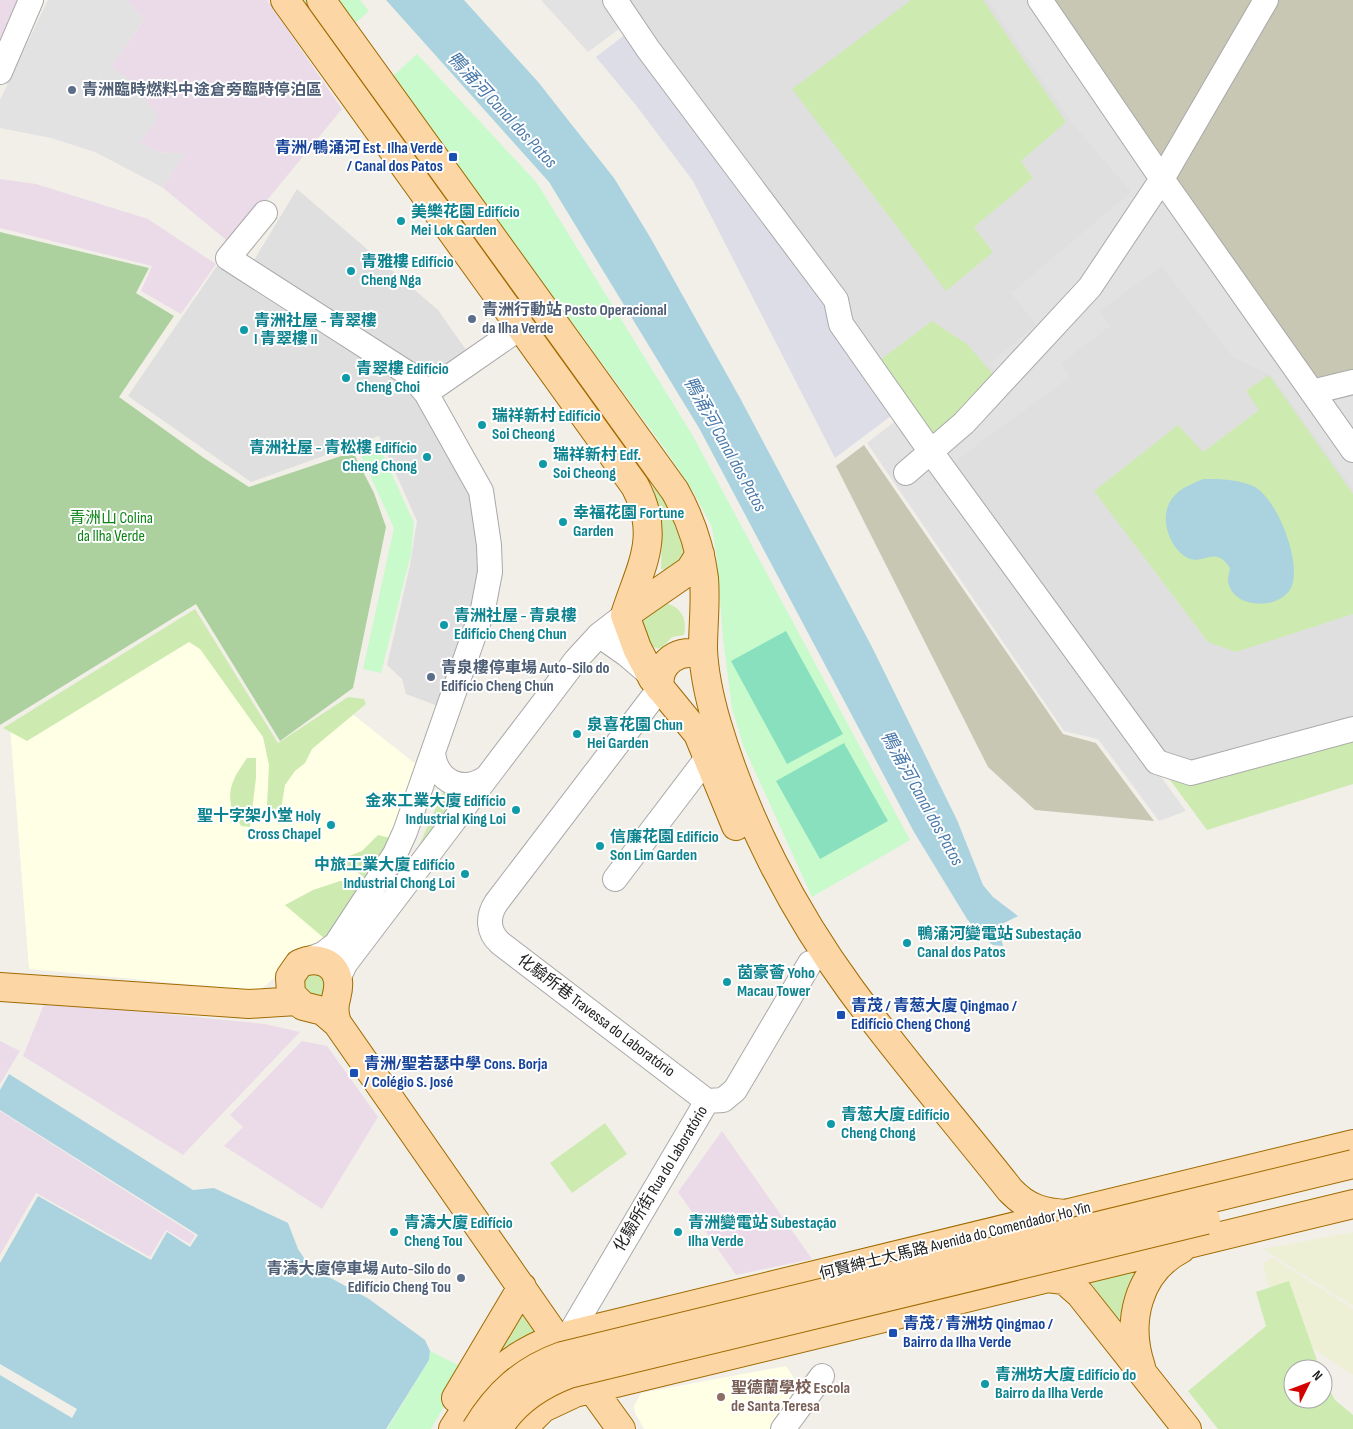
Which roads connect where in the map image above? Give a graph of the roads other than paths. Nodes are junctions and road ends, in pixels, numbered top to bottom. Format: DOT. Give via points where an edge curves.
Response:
graph roads {
  1 [pos="32,0"];
  2 [pos="285,0"];
  3 [pos="321,0"];
  4 [pos="615,0"];
  5 [pos="1040,0"];
  6 [pos="1266,0"];
  7 [pos="0,72"];
  8 [pos="1162,179"];
  9 [pos="265,213"];
  10 [pos="521,327"];
  11 [pos="1353,382"];
  12 [pos="1312,392"];
  13 [pos="426,393"];
  14 [pos="1353,450"];
  15 [pos="931,452"];
  16 [pos="906,473"];
  17 [pos="645,562"];
  18 [pos="692,564"];
  19 [pos="625,615"];
  20 [pos="599,635"];
  21 [pos="704,656"];
  22 [pos="657,684"];
  23 [pos="1353,728"];
  24 [pos="433,754"];
  25 [pos="707,758"];
  26 [pos="487,777"];
  27 [pos="614,879"];
  28 [pos="810,963"];
  29 [pos="0,987"];
  30 [pos="301,987"];
  31 [pos="337,987"];
  32 [pos="337,1023"];
  33 [pos="707,1101"];
  34 [pos="1353,1144"];
  35 [pos="1353,1164"];
  36 [pos="1246,1170"];
  37 [pos="1353,1184"];
  38 [pos="1155,1192"];
  39 [pos="1353,1204"];
  40 [pos="1067,1214"];
  41 [pos="1313,1214"];
  42 [pos="1015,1226"];
  43 [pos="1213,1238"];
  44 [pos="848,1267"];
  45 [pos="1093,1267"];
  46 [pos="1047,1278"];
  47 [pos="522,1288"];
  48 [pos="758,1289"];
  49 [pos="916,1310"];
  50 [pos="621,1322"];
  51 [pos="826,1332"];
  52 [pos="563,1336"];
  53 [pos="822,1376"];
  54 [pos="1150,1381"];
  55 [pos="592,1388"];
  56 [pos="439,1429"];
  57 [pos="453,1429"];
  58 [pos="457,1429"];
  59 [pos="476,1429"];
  60 [pos="488,1429"];
  61 [pos="498,1429"];
  62 [pos="522,1429"];
  63 [pos="621,1429"];
  64 [pos="783,1429"];
  65 [pos="1187,1429"];
  1 -- 7 [label="street"];
  2 -- 10 [label="main road"];
  3 -- 18 [label="main road" via="670,483 691,524"];
  4 -- 15 [label="street" via="836,300 841,324"];
  5 -- 8 [label="street"];
  6 -- 8 [label="street"];
  8 -- 12 [label="street"];
  8 -- 15 [label="street" via="1090,287 964,423"];
  9 -- 13 [label="street" via="228,258 396,365 412,376"];
  10 -- 13 [label="street"];
  10 -- 17 [label="main road" via="639,494 648,528"];
  11 -- 12 [label="street"];
  12 -- 14 [label="street"];
  13 -- 24 [label="street" via="481,491 489,563 483,609"];
  15 -- 16 [label="street"];
  15 -- 23 [label="street" via="1157,762 1191,773"];
  17 -- 18 [label="main road" via="650,570 672,577"];
  17 -- 19 [label="main road"];
  18 -- 19 [label="main road"];
  18 -- 21 [label="main road" via="705,596"];
  19 -- 20 [label="street"];
  19 -- 22 [label="main road" via="637,648"];
  20 -- 22 [label="street" via="626,654"];
  20 -- 26 [label="street" via="576,660"];
  21 -- 22 [label="main road" via="690,652 672,658"];
  21 -- 40 [label="main road" via="717,725 742,794 773,862 814,935 850,990 1010,1190 1034,1209"];
  22 -- 25 [label="main road" via="698,734"];
  22 -- 33 [label="street, 化驗所巷 Travessa do Laboratório" via="496,903 491,912 490,927 500,943"];
  24 -- 26 [label="street" via="435,764 448,781 468,786"];
  24 -- 30 [label="street" via="406,832 385,871 336,944 323,954"];
  25 -- 27 [label="street"];
  25 -- 28 [label="main road" via="757,872"];
  26 -- 31 [label="street" via="345,964"];
  28 -- 33 [label="street, 化驗所街 Rua do Laboratório" via="735,1090 723,1100"];
  28 -- 42 [label="main road" via="836,1001"];
  29 -- 30 [label="main road" via="249,1004 265,1000 280,990"];
  30 -- 31 [label="main road" via="325,1005"];
  30 -- 31 [label="main road" via="324,961 330,966"];
  30 -- 32 [label="main road"];
  31 -- 32 [label="main road" via="333,1012"];
  32 -- 47 [label="main road"];
  33 -- 52 [label="street, 化驗所街 Rua do Laboratório"];
  34 -- 36 [label="main road, 何賢紳士大馬路 Avenida do Comendador Ho Yin"];
  35 -- 59 [label="main road, bridge" via="562,1356 509,1386 492,1404"];
  36 -- 38 [label="main road, 何賢紳士大馬路 Avenida do Comendador Ho Yin"];
  36 -- 41 [label="main road" via="1310,1168 1319,1174 1323,1184 1322,1200"];
  37 -- 61 [label="main road, bridge" via="569,1374 531,1393"];
  38 -- 40 [label="main road, 何賢紳士大馬路 Avenida do Comendador Ho Yin"];
  38 -- 43 [label="main road" via="1145,1211 1149,1231 1174,1240"];
  39 -- 41 [label="main road"];
  40 -- 42 [label="main road, 何賢紳士大馬路 Avenida do Comendador Ho Yin"];
  41 -- 43 [label="main road"];
  42 -- 44 [label="main road, 何賢紳士大馬路 Avenida do Comendador Ho Yin"];
  42 -- 45 [label="main road" via="1046,1256 1070,1265"];
  43 -- 45 [label="main road"];
  43 -- 54 [label="main road" via="1189,1244 1164,1260 1139,1296 1134,1340 1142,1368"];
  44 -- 48 [label="main road, 何賢紳士大馬路 Avenida do Comendador Ho Yin"];
  44 -- 49 [label="main road" via="902,1259 915,1264 926,1280 923,1301"];
  45 -- 46 [label="main road"];
  46 -- 49 [label="main road"];
  46 -- 54 [label="main road" via="1064,1280 1076,1289"];
  47 -- 52 [label="main road"];
  47 -- 56 [label="main road"];
  48 -- 50 [label="main road, 何賢紳士大馬路 Avenida do Comendador Ho Yin"];
  48 -- 51 [label="main road" via="751,1297 748,1318 759,1336"];
  49 -- 51 [label="main road"];
  50 -- 52 [label="main road, 何賢紳士大馬路 Avenida do Comendador Ho Yin"];
  50 -- 55 [label="main road" via="595,1341 587,1372"];
  51 -- 55 [label="main road"];
  52 -- 55 [label="main road"];
  52 -- 57 [label="main road, 何賢紳士大馬路 Avenida do Comendador Ho Yin" via="530,1349 496,1372 477,1392"];
  53 -- 64 [label="street"];
  54 -- 65 [label="main road"];
  55 -- 62 [label="main road" via="551,1404"];
  55 -- 63 [label="main road"];
  58 -- 60 [label="main road" via="463,1424 473,1423"];
}
